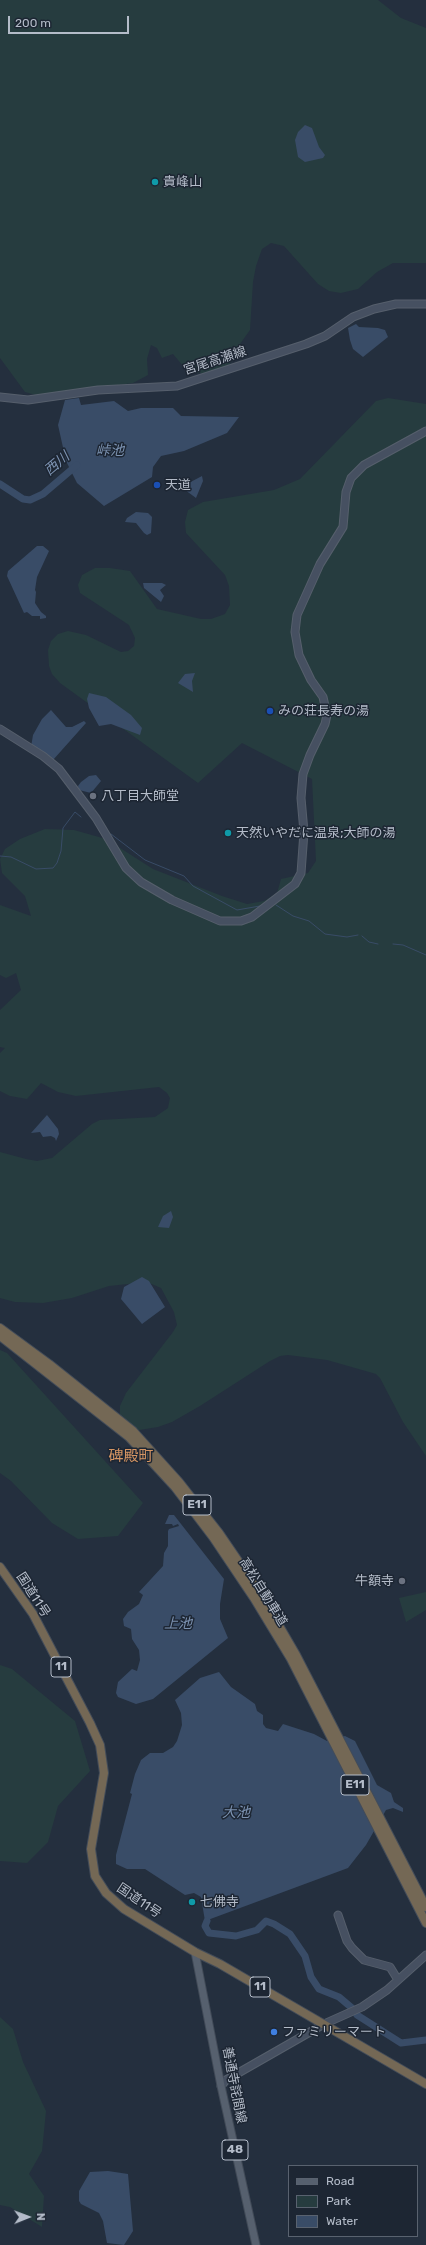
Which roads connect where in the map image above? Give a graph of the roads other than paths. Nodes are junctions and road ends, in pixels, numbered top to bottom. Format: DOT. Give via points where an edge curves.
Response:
graph roads {
  1 [pos="426,304"];
  2 [pos="0,398"];
  3 [pos="426,431"];
  4 [pos="0,729"];
  5 [pos="0,1328"];
  6 [pos="0,1336"];
  7 [pos="0,1567"];
  8 [pos="333,1733"];
  9 [pos="384,1834"];
  10 [pos="426,1907"];
  11 [pos="338,1915"];
  12 [pos="426,1923"];
  13 [pos="195,1952"];
  14 [pos="426,1955"];
  15 [pos="398,1980"];
  16 [pos="324,2024"];
  17 [pos="426,2084"];
  18 [pos="221,2086"];
  19 [pos="256,2245"];
  1 -- 2 [label="street, 宮尾高瀬線" via="396,304 374,310 353,318 325,336 306,344 178,386 98,390 28,400"];
  3 -- 4 [label="street" via="364,464 351,478 346,492 343,527 320,564 297,615 295,632 299,655 323,697 327,715 303,774 301,798 304,839 301,873 295,884 252,917 241,921 220,921 172,900 141,882 126,868 96,818 59,769"];
  5 -- 8 [label="highway, 高松自動車道 / E11" via="133,1431 179,1482 219,1533 260,1593 296,1655"];
  6 -- 8 [label="highway, 高松自動車道 / E11" via="129,1437 175,1487 254,1598"];
  7 -- 13 [label="highway, 国道11号 / 11" via="33,1614 100,1745 104,1773 91,1849 95,1876 114,1901"];
  8 -- 9 [label="highway, 高松自動車道 / E11"];
  9 -- 10 [label="highway, 高松自動車道 / E11"];
  9 -- 12 [label="highway, 高松自動車道 / E11"];
  11 -- 15 [label="street" via="344,1935 352,1948 364,1960 390,1967"];
  13 -- 16 [label="highway, 国道11号 / 11"];
  13 -- 18 [label="main road, 善通寺詫間線 / 48"];
  14 -- 15 [label="street"];
  15 -- 16 [label="street" via="362,2007"];
  16 -- 17 [label="highway, 国道11号 / 11"];
  16 -- 18 [label="street" via="226,2080"];
  18 -- 19 [label="main road, 善通寺詫間線 / 48"];
}
